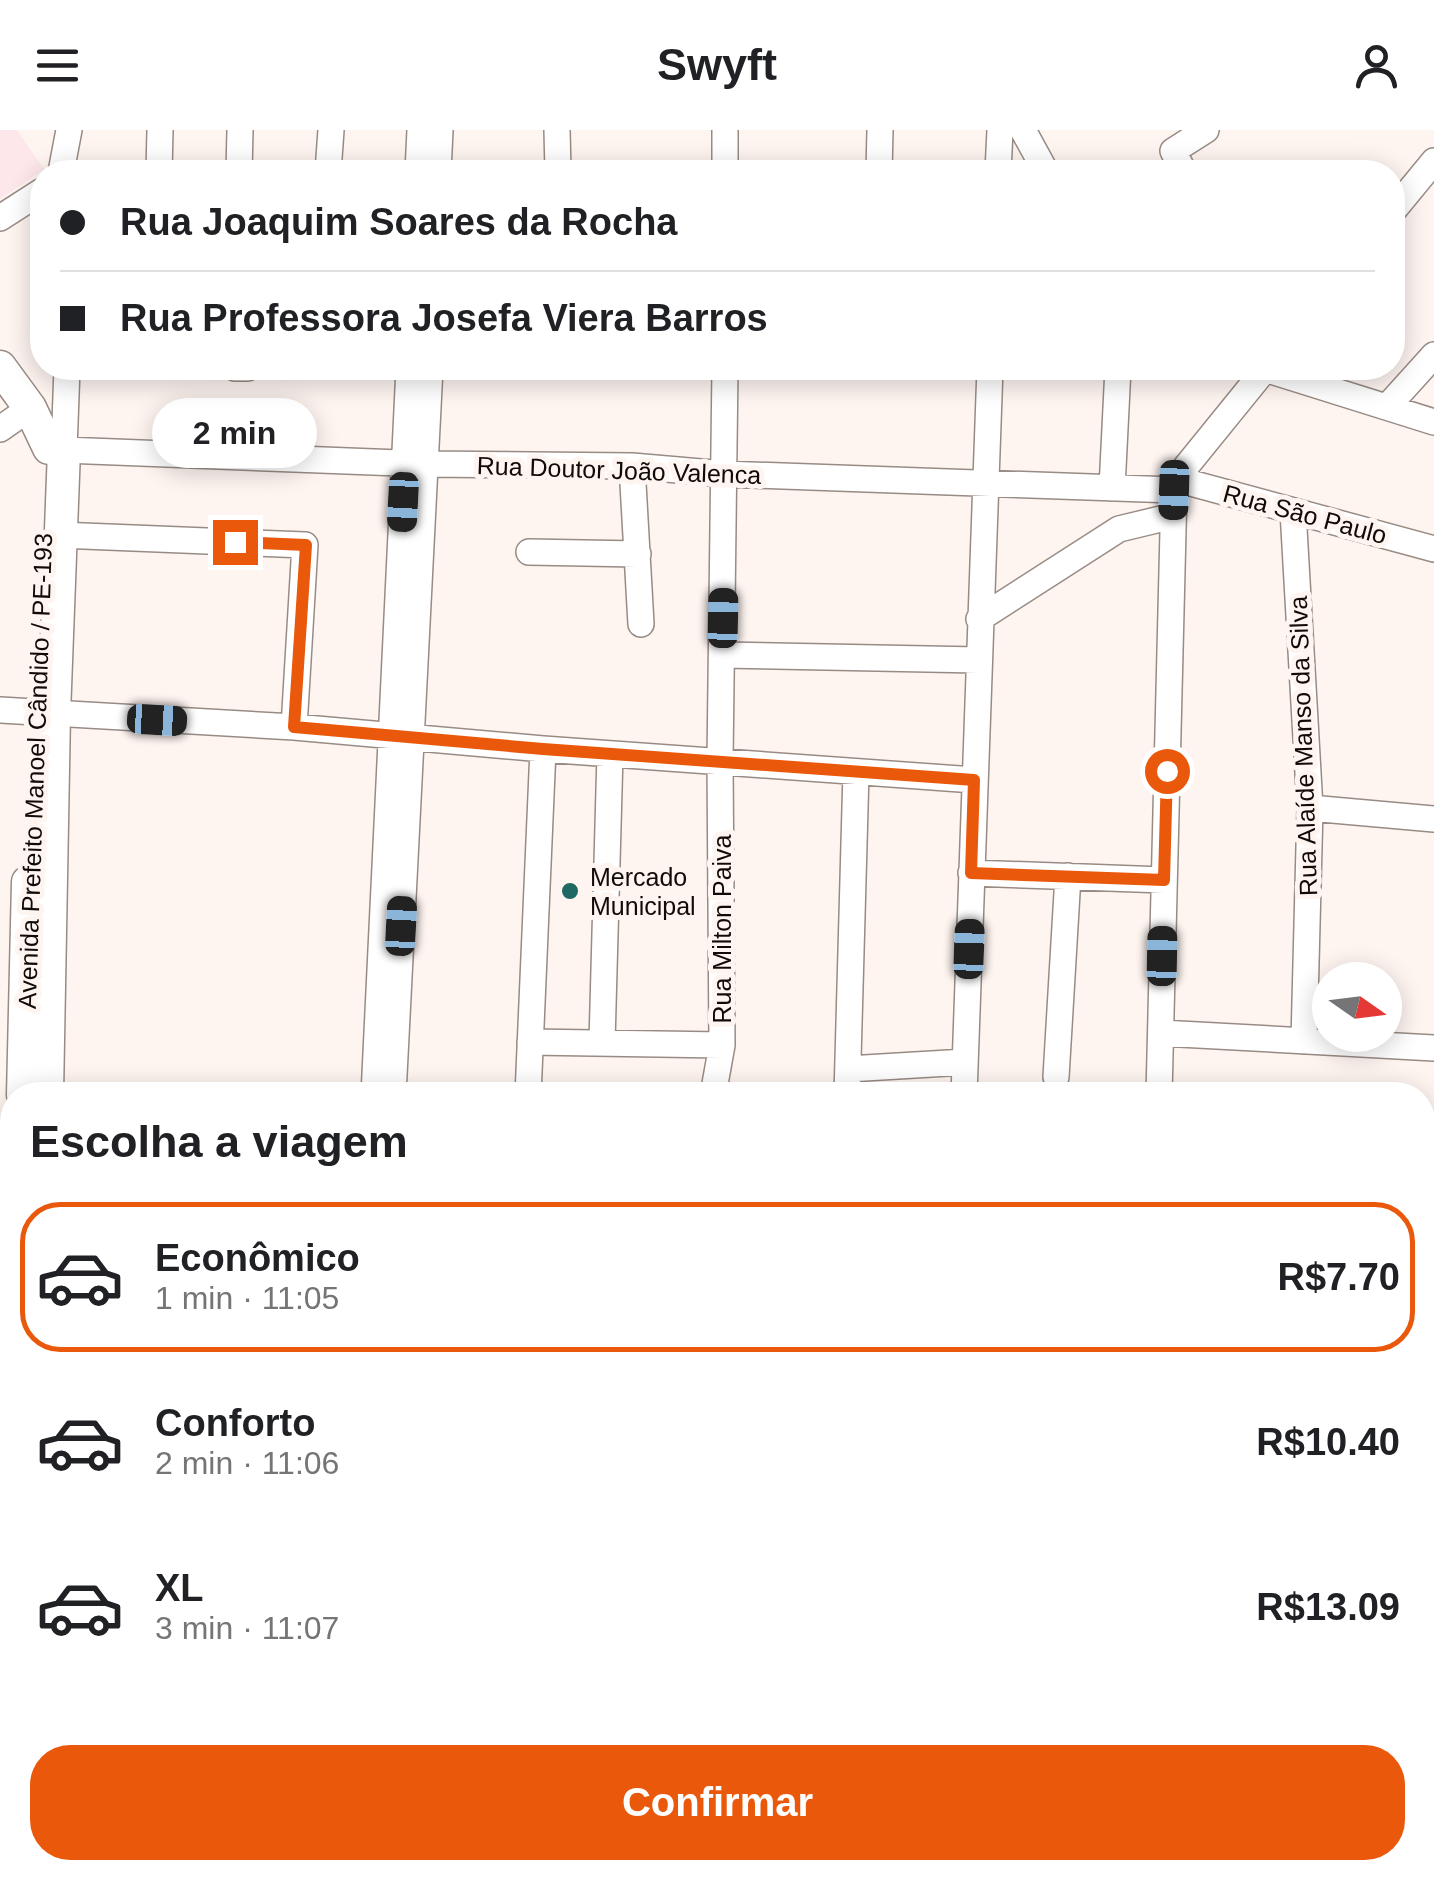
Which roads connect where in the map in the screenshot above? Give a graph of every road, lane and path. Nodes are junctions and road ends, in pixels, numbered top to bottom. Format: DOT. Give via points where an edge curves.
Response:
graph roads {
  1 [pos="68,130"];
  2 [pos="77,130"];
  3 [pos="160,130"];
  4 [pos="240,130"];
  5 [pos="331,130"];
  6 [pos="420,130"];
  7 [pos="440,130"];
  8 [pos="557,130"];
  9 [pos="725,130"];
  10 [pos="880,130"];
  11 [pos="1000,130"];
  12 [pos="1023,130"];
  13 [pos="1206,130"];
  14 [pos="64,160"];
  15 [pos="76,160"];
  16 [pos="159,160"];
  17 [pos="239,160"];
  18 [pos="329,160"];
  19 [pos="419,160"];
  20 [pos="439,160"];
  21 [pos="558,160"];
  22 [pos="725,160"];
  23 [pos="879,160"];
  24 [pos="999,160"];
  25 [pos="1039,160"];
  26 [pos="1181,160"];
  27 [pos="1434,161"];
  28 [pos="1405,196"];
  29 [pos="30,199"];
  30 [pos="0,218"];
  31 [pos="1434,355"];
  32 [pos="0,367"];
  33 [pos="53,380"];
  34 [pos="66,380"];
  35 [pos="410,380"];
  36 [pos="428,380"];
  37 [pos="724,380"];
  38 [pos="989,380"];
  39 [pos="1117,380"];
  40 [pos="1257,380"];
  41 [pos="1303,380"];
  42 [pos="1387,407"];
  43 [pos="30,408"];
  44 [pos="1434,422"];
  45 [pos="0,429"];
  46 [pos="57,449"];
  47 [pos="415,463"];
  48 [pos="632,466"];
  49 [pos="724,474"];
  50 [pos="985,484"];
  51 [pos="1112,488"];
  52 [pos="1174,495"];
  53 [pos="1293,511"];
  54 [pos="59,535"];
  55 [pos="1434,549"];
  56 [pos="529,552"];
  57 [pos="638,554"];
  58 [pos="979,618"];
  59 [pos="641,624"];
  60 [pos="722,655"];
  61 [pos="978,660"];
  62 [pos="29,712"];
  63 [pos="294,727"];
  64 [pos="402,737"];
  65 [pos="543,749"];
  66 [pos="610,754"];
  67 [pos="720,762"];
  68 [pos="856,772"];
  69 [pos="974,780"];
  70 [pos="1310,808"];
  71 [pos="1434,819"];
  72 [pos="971,873"];
  73 [pos="1068,876"];
  74 [pos="1164,880"];
  75 [pos="1161,1034"];
  76 [pos="1304,1041"];
  77 [pos="530,1042"];
  78 [pos="602,1042"];
  79 [pos="722,1045"];
  80 [pos="1434,1048"];
  81 [pos="965,1062"];
  82 [pos="1056,1077"];
  83 [pos="23,1082"];
  84 [pos="46,1082"];
  85 [pos="375,1082"];
  86 [pos="393,1082"];
  87 [pos="528,1082"];
  88 [pos="715,1082"];
  89 [pos="847,1082"];
  90 [pos="964,1082"];
  91 [pos="1159,1082"];
  1 -- 14 [label="street"];
  2 -- 15 [label="street"];
  3 -- 16 [label="street"];
  4 -- 17 [label="street"];
  5 -- 18 [label="street"];
  6 -- 19 [label="street"];
  7 -- 20 [label="street"];
  8 -- 21 [label="street"];
  9 -- 22 [label="street"];
  10 -- 23 [label="street"];
  11 -- 24 [label="street"];
  12 -- 25 [label="street"];
  13 -- 26 [label="street"];
  27 -- 28 [label="street"];
  29 -- 30 [label="street"];
  31 -- 42 [label="street"];
  32 -- 43 [label="main road"];
  33 -- 46 [label="street"];
  34 -- 46 [label="street"];
  35 -- 47 [label="street"];
  36 -- 47 [label="street"];
  37 -- 49 [label="street, Rua Milton Paiva"];
  38 -- 50 [label="street"];
  39 -- 51 [label="street"];
  40 -- 52 [label="street"];
  41 -- 42 [label="street"];
  42 -- 44 [label="street"];
  43 -- 45 [label="street"];
  43 -- 46 [label="main road"];
  46 -- 47 [label="street, Rua Doutor João Valenca"];
  46 -- 54 [label="main road, Avenida Prefeito Manoel Cândido / PE-193"];
  46 -- 62 [label="main road, Avenida Prefeito Manoel Cândido / PE-193"];
  47 -- 48 [label="street, Rua Doutor João Valenca"];
  47 -- 64 [label="street"];
  48 -- 49 [label="street, Rua Doutor João Valenca"];
  48 -- 57 [label="street"];
  49 -- 50 [label="street, Rua Doutor João Valenca"];
  49 -- 60 [label="street, Rua Milton Paiva"];
  50 -- 51 [label="street, Rua Doutor João Valenca"];
  50 -- 58 [label="street"];
  51 -- 52 [label="street, Rua Doutor João Valenca"];
  52 -- 53 [label="street, Rua São Paulo"];
  52 -- 58 [label="street"];
  52 -- 74 [label="street"];
  53 -- 55 [label="street, Rua São Paulo"];
  53 -- 70 [label="street, Rua Alaíde Manso da Silva"];
  54 -- 62 [label="main road, Avenida Prefeito Manoel Cândido / PE-193"];
  54 -- 63 [label="street" via="306,545"];
  56 -- 57 [label="street"];
  57 -- 59 [label="street"];
  58 -- 61 [label="street"];
  60 -- 61 [label="street"];
  60 -- 67 [label="street, Rua Milton Paiva"];
  61 -- 69 [label="street"];
  62 -- 63 [label="street"];
  62 -- 83 [label="main road, Avenida Prefeito Manoel Cândido / PE-193"];
  62 -- 84 [label="main road, Avenida Prefeito Manoel Cândido / PE-193"];
  63 -- 64 [label="street"];
  64 -- 65 [label="street"];
  64 -- 85 [label="street"];
  64 -- 86 [label="street"];
  65 -- 66 [label="street"];
  65 -- 77 [label="street"];
  66 -- 67 [label="street"];
  66 -- 78 [label="street"];
  67 -- 68 [label="street"];
  67 -- 79 [label="street, Rua Milton Paiva"];
  68 -- 69 [label="street"];
  68 -- 89 [label="street"];
  69 -- 72 [label="street"];
  70 -- 71 [label="street"];
  70 -- 76 [label="street, Rua Alaíde Manso da Silva"];
  72 -- 73 [label="street"];
  72 -- 81 [label="street"];
  73 -- 74 [label="street"];
  73 -- 82 [label="street"];
  74 -- 75 [label="street"];
  75 -- 76 [label="street"];
  75 -- 91 [label="street"];
  76 -- 80 [label="street"];
  77 -- 78 [label="street"];
  77 -- 87 [label="street"];
  78 -- 79 [label="street"];
  79 -- 88 [label="street, Rua Milton Paiva"];
  81 -- 89 [label="street"];
  81 -- 90 [label="street"];
}
